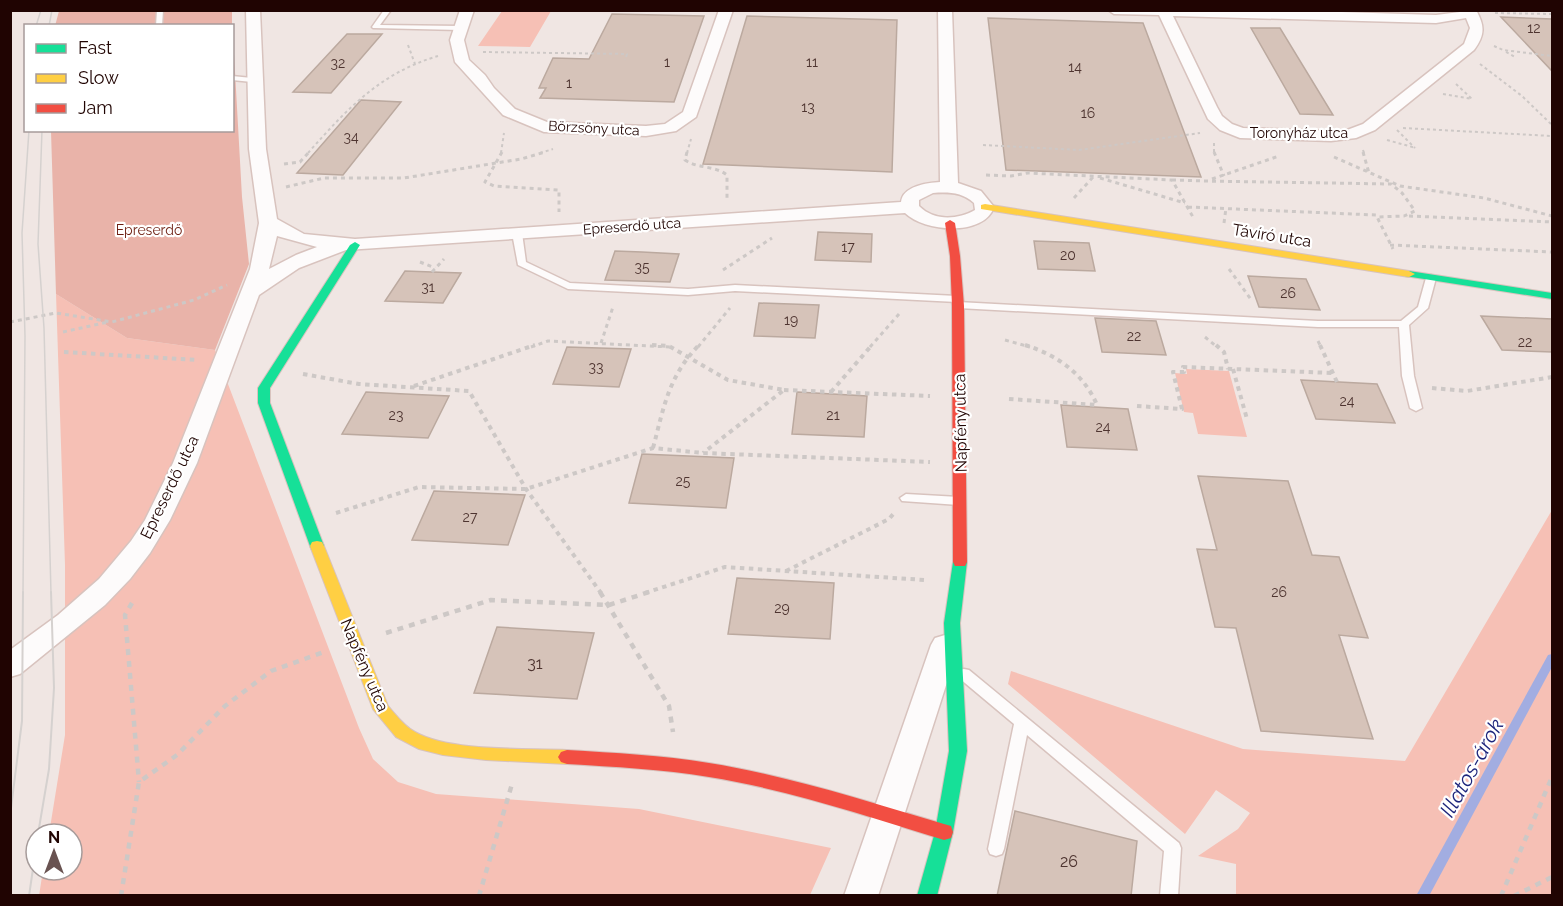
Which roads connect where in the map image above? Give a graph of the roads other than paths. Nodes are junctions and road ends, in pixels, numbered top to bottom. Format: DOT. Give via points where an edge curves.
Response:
graph roads {
  1 [pos="253,10"];
  2 [pos="388,10"];
  3 [pos="467,10"];
  4 [pos="726,10"];
  5 [pos="945,10"];
  6 [pos="1114,10"];
  7 [pos="1469,11"];
  8 [pos="1164,12"];
  9 [pos="460,28"];
  10 [pos="234,78"];
  11 [pos="252,80"];
  12 [pos="949,180"];
  13 [pos="909,207"];
  14 [pos="986,207"];
  15 [pos="268,221"];
  16 [pos="950,223"];
  17 [pos="517,233"];
  18 [pos="355,245"];
  19 [pos="1431,278"];
  20 [pos="247,295"];
  21 [pos="1552,296"];
  22 [pos="958,302"];
  23 [pos="1404,324"];
  24 [pos="1416,408"];
  25 [pos="906,498"];
  26 [pos="960,501"];
  27 [pos="952,623"];
  28 [pos="954,665"];
  29 [pos="10,666"];
  30 [pos="1022,723"];
  31 [pos="888,815"];
  32 [pos="944,831"];
  33 [pos="996,849"];
  34 [pos="861,896"];
  35 [pos="927,896"];
  36 [pos="1169,896"];
  1 -- 11 [label="street, Epreserdő utca"];
  2 -- 9 [label="lane" via="375,27"];
  3 -- 9 [label="street"];
  4 -- 9 [label="street, Börzsöny utca" via="690,114 670,128 646,131 544,127 509,112 462,62 456,40"];
  5 -- 12 [label="street"];
  6 -- 8 [label="street"];
  7 -- 8 [label="street" via="1436,19"];
  7 -- 8 [label="street, Toronyház utca" via="1476,21 1477,38 1368,127 1350,135 1224,130"];
  10 -- 11 [label="lane"];
  11 -- 15 [label="street, Epreserdő utca" via="261,193"];
  12 -- 13 [label="street" via="918,192 910,198"];
  12 -- 14 [label="street" via="974,194"];
  13 -- 16 [label="street" via="920,217"];
  13 -- 17 [label="street, Epreserdő utca"];
  14 -- 16 [label="street" via="976,218"];
  14 -- 19 [label="street, Távíró utca"];
  15 -- 18 [label="street, Epreserdő utca" via="289,235"];
  15 -- 20 [label="street, Epreserdő utca" via="264,260"];
  16 -- 22 [label="street, Napfény utca"];
  17 -- 18 [label="street, Epreserdő utca"];
  17 -- 22 [label="lane" via="521,263 568,286 688,292 735,288"];
  18 -- 20 [label="street, Epreserdő utca" via="299,260 270,275"];
  18 -- 31 [label="street, Napfény utca" via="264,388 264,403 381,709 393,726 413,741 437,748 677,765 755,779"];
  19 -- 21 [label="street, Távíró utca"];
  19 -- 23 [label="lane" via="1423,308"];
  20 -- 29 [label="street, Epreserdő utca" via="188,455 139,549 104,590"];
  22 -- 23 [label="lane" via="1311,324"];
  22 -- 26 [label="street, Napfény utca"];
  23 -- 24 [label="lane"];
  25 -- 26 [label="lane"];
  26 -- 27 [label="street, Napfény utca" via="958,582"];
  27 -- 28 [label="street, Napfény utca"];
  27 -- 31 [label="street, Napfény utca"];
  28 -- 30 [label="lane"];
  28 -- 32 [label="street, Napfény utca" via="958,751"];
  30 -- 33 [label="lane"];
  30 -- 36 [label="lane" via="1173,848"];
  31 -- 32 [label="street, Napfény utca"];
  31 -- 34 [label="street, Napfény utca"];
  32 -- 35 [label="street, Napfény utca"];
}
